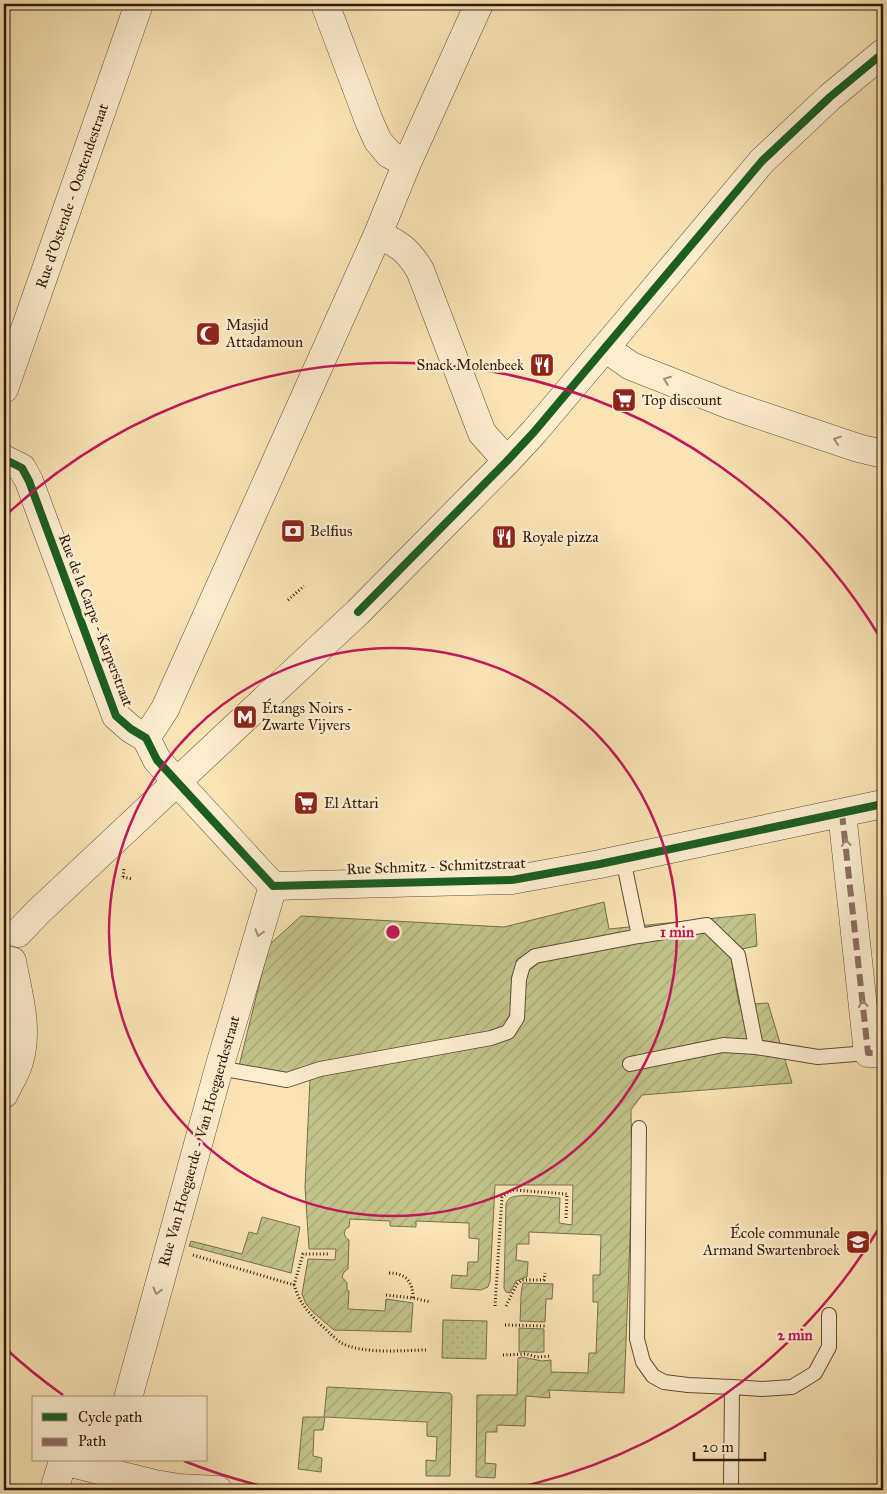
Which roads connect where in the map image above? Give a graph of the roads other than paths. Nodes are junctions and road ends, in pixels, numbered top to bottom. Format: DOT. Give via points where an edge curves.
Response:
graph roads {
  1 [pos="139,4"];
  2 [pos="325,4"];
  3 [pos="479,4"];
  4 [pos="883,53"];
  5 [pos="407,163"];
  6 [pos="378,234"];
  7 [pos="605,348"];
  8 [pos="10,350"];
  9 [pos="4,389"];
  10 [pos="883,454"];
  11 [pos="4,458"];
  12 [pos="507,461"];
  13 [pos="146,738"];
  14 [pos="177,782"];
  15 [pos="883,804"];
  16 [pos="842,813"];
  17 [pos="623,860"];
  18 [pos="273,886"];
  19 [pos="11,931"];
  20 [pos="639,936"];
  21 [pos="8,961"];
  22 [pos="756,1047"];
  23 [pos="876,1053"];
  24 [pos="630,1064"];
  25 [pos="219,1068"];
  26 [pos="4,1094"];
  27 [pos="639,1128"];
  28 [pos="829,1315"];
  29 [pos="732,1387"];
  30 [pos="129,1396"];
  31 [pos="63,1462"];
  32 [pos="72,1462"];
  33 [pos="109,1466"];
  34 [pos="154,1487"];
  35 [pos="54,1490"];
  36 [pos="218,1490"];
  37 [pos="733,1490"];
  1 -- 8 [label="street, Rue d'Ostende - Oostendestraat"];
  2 -- 5 [label="street" via="378,141 389,154"];
  3 -- 5 [label="street"];
  4 -- 7 [label="street" via="762,161"];
  5 -- 6 [label="street"];
  6 -- 12 [label="street" via="411,255 420,270 482,434"];
  6 -- 13 [label="street" via="165,709"];
  10 -- 7 [label="street, one-way" via="730,405 631,366"];
  7 -- 12 [label="street"];
  8 -- 9 [label="street, Rue d'Ostende - Oostendestraat"];
  11 -- 13 [label="street, Rue de la Carpe - Karperstraat" via="22,468 29,480 116,716"];
  12 -- 14 [label="street" via="358,612"];
  13 -- 14 [label="street, Rue de la Carpe - Karperstraat" via="157,760"];
  14 -- 18 [label="street"];
  14 -- 19 [label="street" via="37,913"];
  15 -- 16 [label="street, Rue Schmitz - Schmitzstraat"];
  16 -- 17 [label="street, Rue Schmitz - Schmitzstraat"];
  23 -- 16 [label="street, one-way"];
  17 -- 18 [label="street, Rue Schmitz - Schmitzstraat" via="512,880"];
  17 -- 20 [label="lane"];
  18 -- 25 [label="street, Rue Van Hoegaerde - Van Hoegaerdestraat, one-way"];
  19 -- 21 [label="street" via="22,937 23,949 17,958"];
  20 -- 22 [label="lane" via="707,925 738,955"];
  20 -- 25 [label="lane" via="535,956 523,965 517,1018 508,1032 491,1038 320,1069 287,1080"];
  21 -- 26 [label="street" via="23,1016 24,1040 19,1064"];
  22 -- 23 [label="lane" via="818,1057"];
  22 -- 24 [label="lane" via="722,1045"];
  25 -- 30 [label="street, Rue Van Hoegaerde - Van Hoegaerdestraat, one-way"];
  27 -- 29 [label="lane" via="637,1339 643,1362 653,1376 664,1382"];
  28 -- 29 [label="lane" via="829,1347 815,1373 792,1387"];
  29 -- 37 [label="lane"];
  31 -- 35 [label="street"];
  32 -- 33 [label="street"];
  33 -- 34 [label="street"];
  34 -- 36 [label="street"];
}
